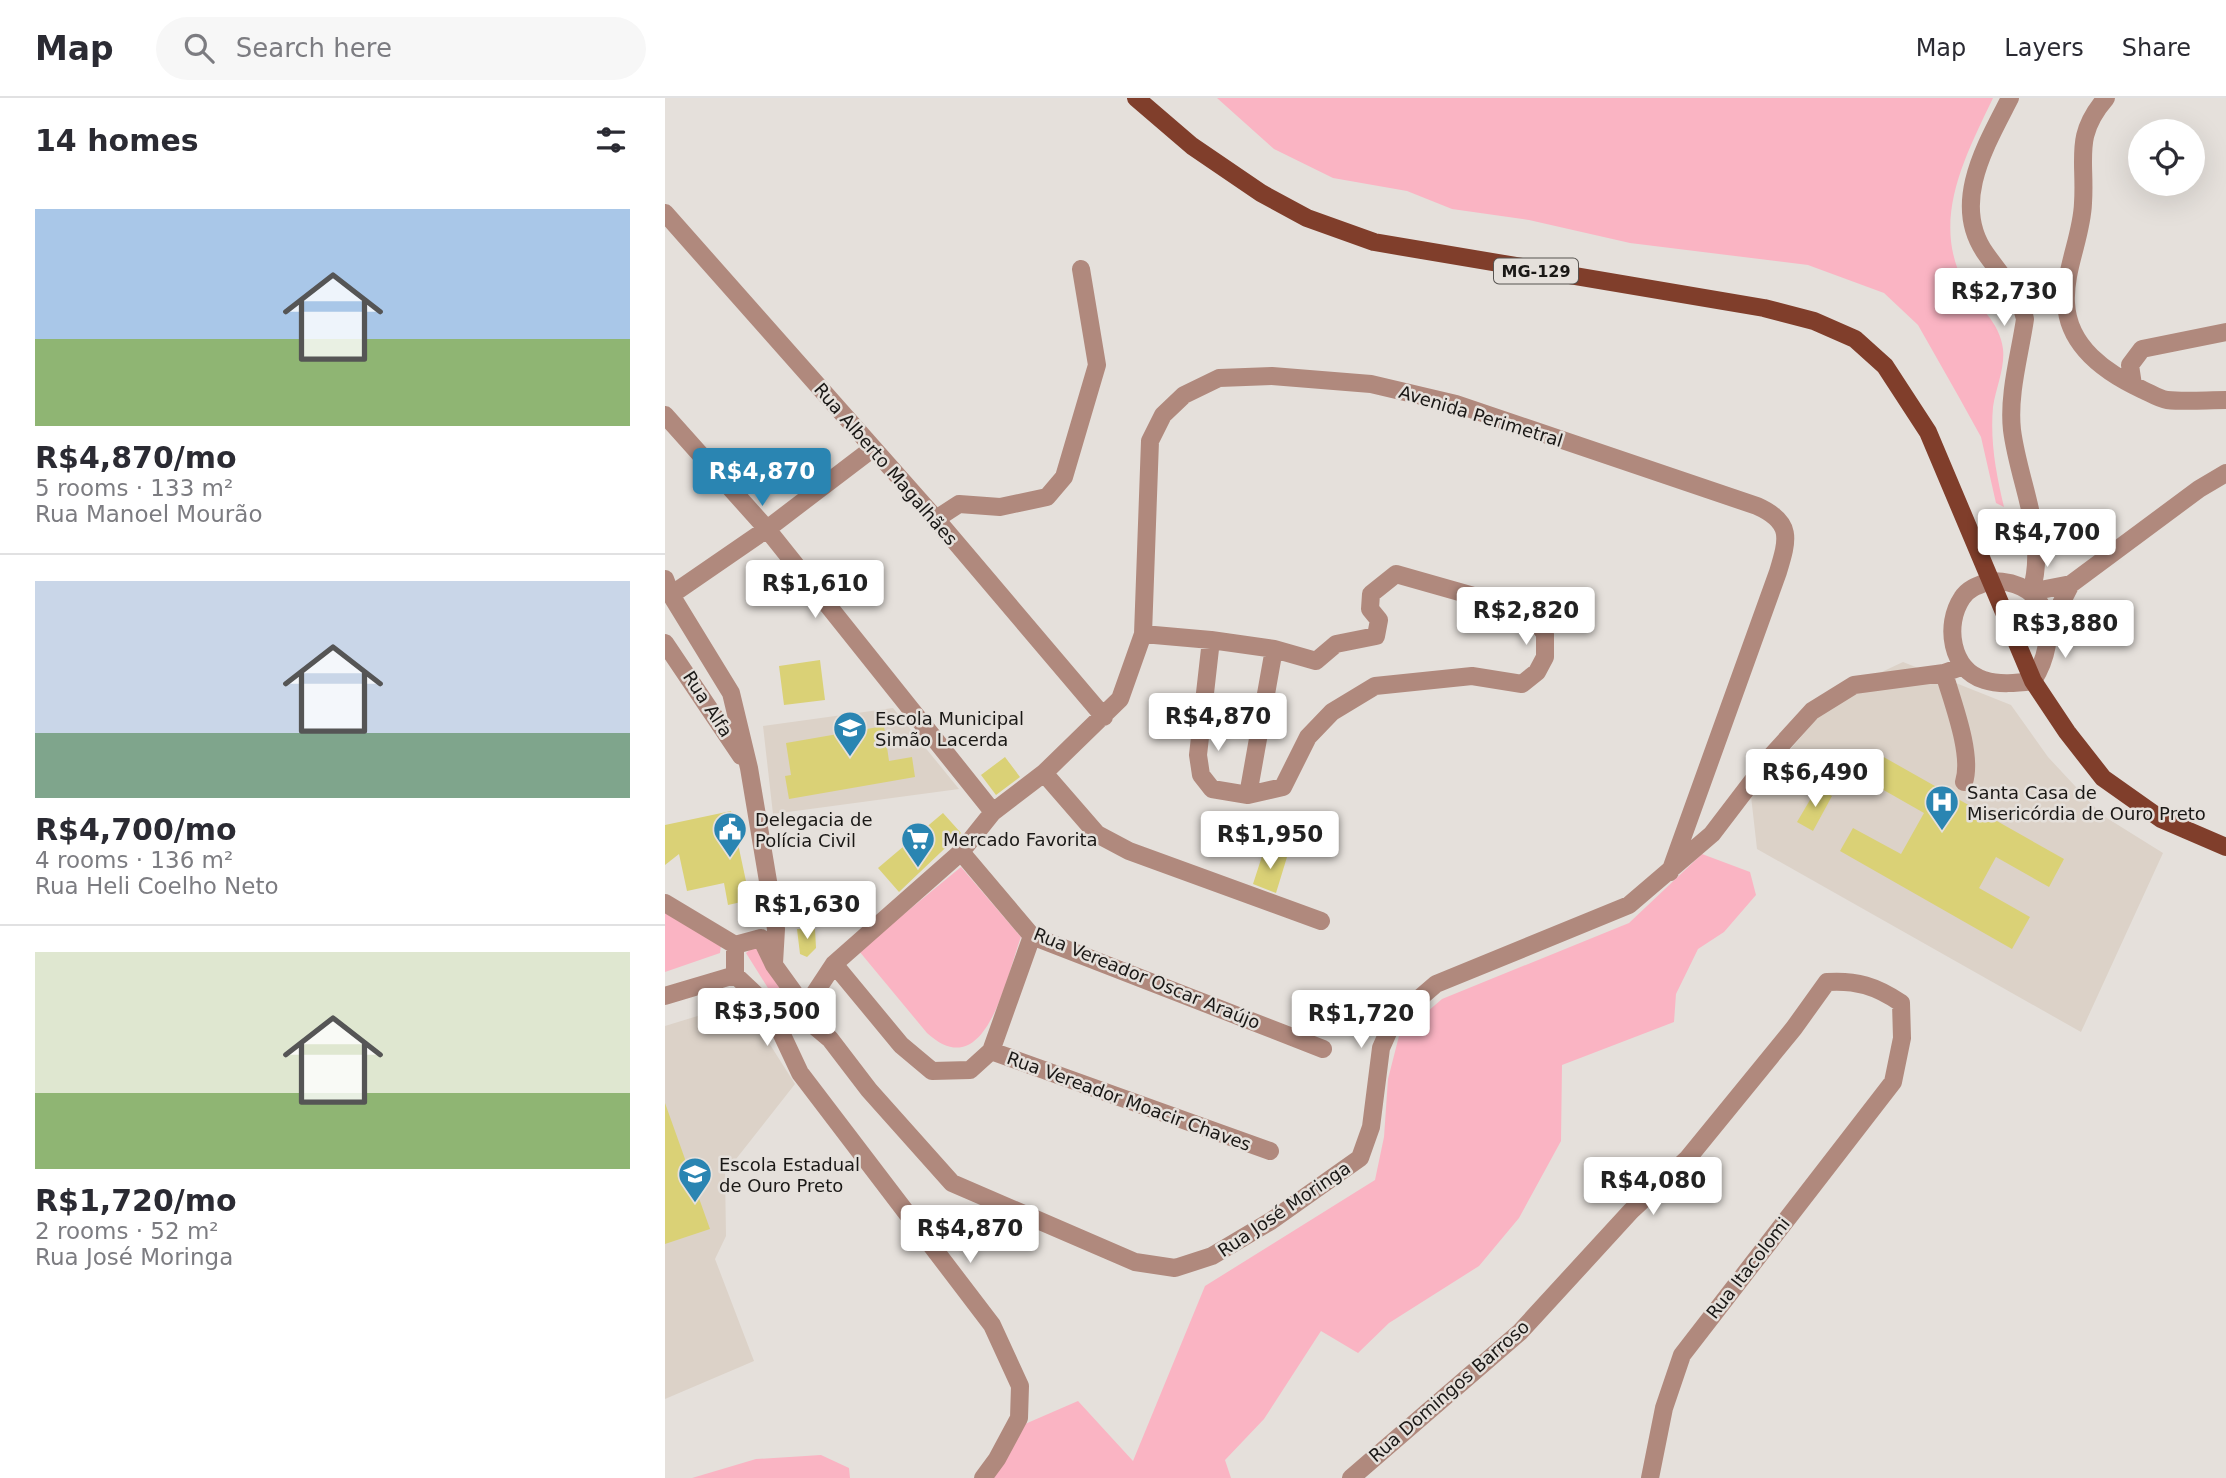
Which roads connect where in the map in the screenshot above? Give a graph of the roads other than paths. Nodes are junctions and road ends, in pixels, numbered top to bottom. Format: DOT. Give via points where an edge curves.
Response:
graph roads {
  1 [pos="1136,98"];
  2 [pos="2010,98"];
  3 [pos="2106,98"];
  4 [pos="665,213"];
  5 [pos="1081,270"];
  6 [pos="2226,332"];
  7 [pos="2133,385"];
  8 [pos="2226,400"];
  9 [pos="665,415"];
  10 [pos="872,449"];
  11 [pos="2226,473"];
  12 [pos="936,519"];
  13 [pos="767,529"];
  14 [pos="1990,581"];
  15 [pos="2071,584"];
  16 [pos="668,587"];
  17 [pos="2031,592"];
  18 [pos="2049,627"];
  19 [pos="1143,634"];
  20 [pos="1211,640"];
  21 [pos="665,643"];
  22 [pos="1274,649"];
  23 [pos="1953,670"];
  24 [pos="2033,681"];
  25 [pos="1104,717"];
  26 [pos="749,768"];
  27 [pos="1044,773"];
  28 [pos="1964,782"];
  29 [pos="1248,795"];
  30 [pos="993,812"];
  31 [pos="2226,847"];
  32 [pos="961,852"];
  33 [pos="1671,872"];
  34 [pos="665,903"];
  35 [pos="1321,921"];
  36 [pos="768,934"];
  37 [pos="1031,936"];
  38 [pos="735,945"];
  39 [pos="834,964"];
  40 [pos="735,975"];
  41 [pos="665,996"];
  42 [pos="769,1007"];
  43 [pos="800,1011"];
  44 [pos="1323,1049"];
  45 [pos="991,1051"];
  46 [pos="800,1073"];
  47 [pos="1893,1082"];
  48 [pos="1270,1152"];
  49 [pos="982,1478"];
  50 [pos="1351,1478"];
  51 [pos="1650,1478"];
  1 -- 14 [label="main road, MG-129" via="1192,146 1261,193 1307,218 1374,242 1764,309 1814,321 1855,339 1885,366 1928,432"];
  2 -- 17 [label="street" via="1978,162 1972,228 2022,305 2025,318 2011,409 2037,544 2038,570"];
  3 -- 7 [label="street" via="2085,130 2083,203 2065,301 2070,325 2081,345 2099,365"];
  4 -- 10 [label="street, Rua Alberto Magalhães"];
  5 -- 12 [label="street" via="1097,365 1064,477 1047,497 1000,507 959,504"];
  6 -- 7 [label="street" via="2142,349 2130,365"];
  7 -- 8 [label="street" via="2165,400"];
  9 -- 13 [label="street"];
  10 -- 12 [label="street, Rua Alberto Magalhães"];
  10 -- 13 [label="street"];
  11 -- 15 [label="street"];
  12 -- 25 [label="street, Rua Alberto Magalhães"];
  13 -- 16 [label="street"];
  13 -- 30 [label="street"];
  14 -- 17 [label="street" via="2017,583"];
  14 -- 23 [label="street" via="1963,596 1955,611"];
  14 -- 24 [label="main road, MG-129"];
  15 -- 17 [label="street"];
  15 -- 18 [label="street"];
  16 -- 26 [label="street" via="731,693"];
  17 -- 18 [label="street"];
  18 -- 24 [label="street" via="2048,652"];
  19 -- 20 [label="street"];
  19 -- 25 [label="street, Avenida Perimetral" via="1120,699"];
  19 -- 33 [label="street, Avenida Perimetral" via="1150,441 1164,415 1184,395 1219,378 1272,376 1371,384 1456,404 1773,513 1783,522 1784,552"];
  20 -- 22 [label="street"];
  20 -- 29 [label="street" via="1198,755 1201,775 1212,789"];
  21 -- 26 [label="street, Rua Alfa"];
  22 -- 29 [label="street"];
  22 -- 29 [label="street" via="1316,662 1336,644 1376,636 1379,620 1370,609 1371,594 1396,574 1529,612 1545,634 1545,657 1537,672 1522,684 1472,676 1375,687 1332,712 1308,737 1283,787"];
  23 -- 24 [label="street" via="2008,684"];
  23 -- 28 [label="street"];
  23 -- 33 [label="street, Rua José Moringa" via="1854,685 1812,711 1712,834"];
  24 -- 31 [label="main road" via="2103,778 2161,819"];
  25 -- 27 [label="street, Avenida Perimetral"];
  26 -- 36 [label="street"];
  27 -- 30 [label="street, Avenida Perimetral"];
  27 -- 35 [label="street" via="1097,834 1129,851"];
  30 -- 32 [label="street, Avenida Perimetral"];
  32 -- 37 [label="street, Rua Vereador Oscar Araújo"];
  32 -- 39 [label="street, Avenida Perimetral"];
  33 -- 43 [label="street, Rua José Moringa" via="1629,905 1436,984 1393,1021 1381,1048 1371,1127 1360,1158 1271,1221 1212,1256 1175,1268 1135,1262 952,1183 830,1039"];
  34 -- 38 [label="street"];
  36 -- 38 [label="street"];
  36 -- 43 [label="street" via="774,965"];
  37 -- 44 [label="street, Rua Vereador Oscar Araújo"];
  37 -- 45 [label="street"];
  38 -- 40 [label="street"];
  39 -- 43 [label="street, Avenida Perimetral"];
  39 -- 45 [label="street, Rua Vereador Moacir Chaves" via="901,1045 932,1072 970,1070"];
  40 -- 41 [label="street"];
  40 -- 42 [label="street"];
  42 -- 43 [label="street"];
  42 -- 46 [label="street"];
  43 -- 46 [label="street"];
  45 -- 48 [label="street, Rua Vereador Moacir Chaves"];
  46 -- 49 [label="street" via="992,1325 1020,1385 1019,1418"];
  47 -- 50 [label="street, Rua Domingos Barroso" via="1902,1038 1901,1003 1853,980 1827,982 1688,1158 1631,1210 1520,1332"];
  47 -- 51 [label="street, Rua Itacolomi" via="1682,1355 1664,1408"];
}
